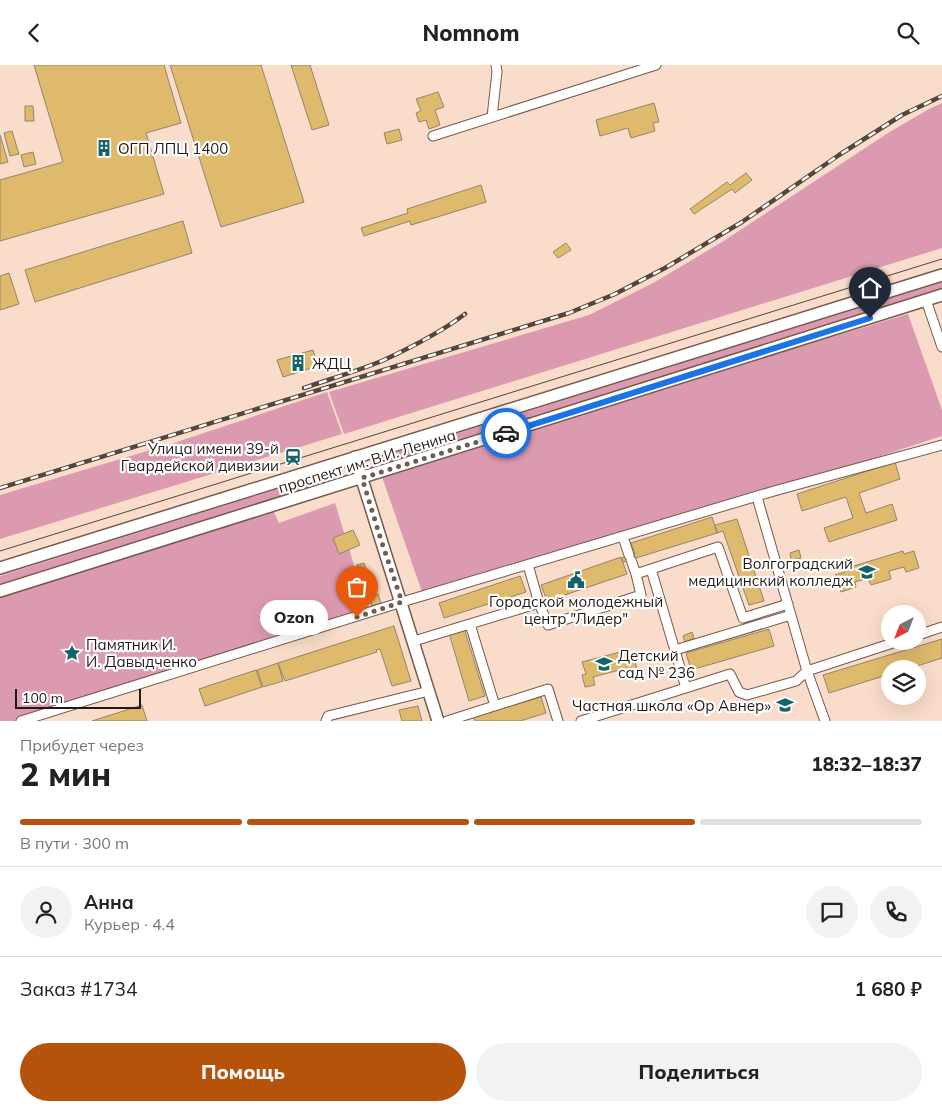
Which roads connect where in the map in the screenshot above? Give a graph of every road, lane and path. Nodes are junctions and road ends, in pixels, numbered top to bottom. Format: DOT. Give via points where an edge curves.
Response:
graph roads {
  1 [pos="496,65"];
  2 [pos="656,65"];
  3 [pos="492,117"];
  4 [pos="433,136"];
  5 [pos="942,275"];
  6 [pos="942,295"];
  7 [pos="926,300"];
  8 [pos="942,347"];
  9 [pos="942,445"];
  10 [pos="355,457"];
  11 [pos="362,478"];
  12 [pos="757,497"];
  13 [pos="623,537"];
  14 [pos="528,565"];
  15 [pos="0,568"];
  16 [pos="650,569"];
  17 [pos="636,574"];
  18 [pos="0,591"];
  19 [pos="402,602"];
  20 [pos="539,603"];
  21 [pos="788,603"];
  22 [pos="791,615"];
  23 [pos="470,624"];
  24 [pos="942,627"];
  25 [pos="926,632"];
  26 [pos="414,641"];
  27 [pos="881,647"];
  28 [pos="675,650"];
  29 [pos="807,671"];
  30 [pos="686,688"];
  31 [pos="429,691"];
  32 [pos="495,706"];
  33 [pos="21,721"];
  34 [pos="326,721"];
  35 [pos="438,721"];
  36 [pos="448,721"];
  37 [pos="558,721"];
  38 [pos="581,721"];
  39 [pos="825,721"];
  1 -- 3 [label="street"];
  2 -- 3 [label="street"];
  3 -- 4 [label="street"];
  5 -- 10 [label="main road, проспект им. В.И. Ленина"];
  6 -- 7 [label="main road, проспект им. В.И. Ленина"];
  7 -- 8 [label="street"];
  7 -- 11 [label="main road, проспект им. В.И. Ленина"];
  9 -- 12 [label="street"];
  10 -- 11 [label="main road"];
  10 -- 15 [label="main road, проспект им. В.И. Ленина"];
  11 -- 18 [label="main road, проспект им. В.И. Ленина"];
  11 -- 19 [label="main road"];
  12 -- 13 [label="street"];
  12 -- 21 [label="street"];
  13 -- 14 [label="street"];
  13 -- 17 [label="street"];
  14 -- 19 [label="street"];
  14 -- 20 [label="street"];
  16 -- 17 [label="street"];
  16 -- 21 [label="street" via="718,547 743,618"];
  16 -- 28 [label="street"];
  17 -- 20 [label="street" via="641,595 548,625"];
  19 -- 26 [label="main road"];
  19 -- 33 [label="street"];
  20 -- 23 [label="street"];
  21 -- 22 [label="street"];
  22 -- 28 [label="street"];
  22 -- 29 [label="street"];
  23 -- 26 [label="street"];
  23 -- 32 [label="street"];
  24 -- 25 [label="street"];
  26 -- 31 [label="main road"];
  27 -- 29 [label="street"];
  28 -- 30 [label="street"];
  29 -- 30 [label="street" via="796,681 747,695 739,692 730,674"];
  29 -- 39 [label="street"];
  30 -- 38 [label="street"];
  31 -- 34 [label="street" via="328,716"];
  31 -- 35 [label="main road"];
  32 -- 36 [label="street"];
  32 -- 37 [label="street" via="548,689"];
}
